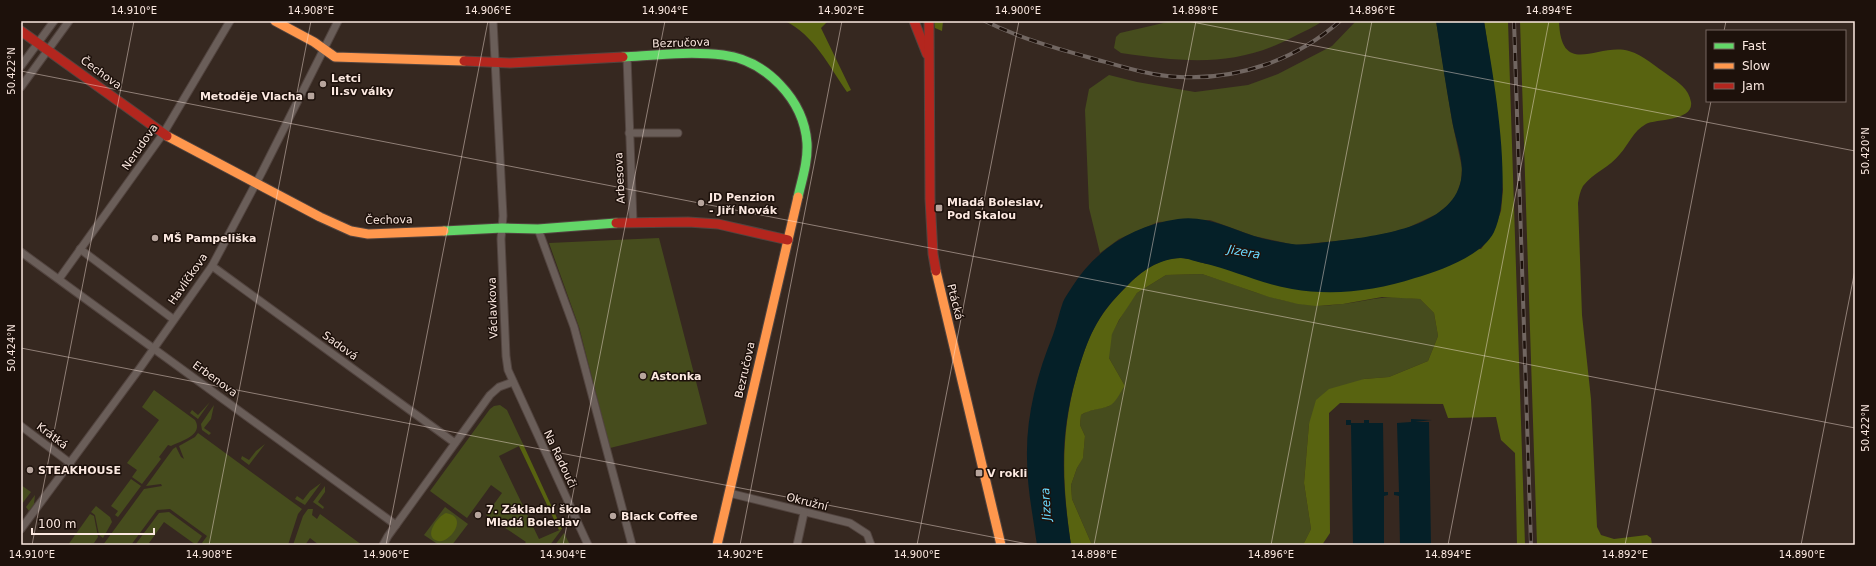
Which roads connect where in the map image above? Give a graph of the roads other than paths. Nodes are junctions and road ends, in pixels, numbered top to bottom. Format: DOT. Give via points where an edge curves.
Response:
graph roads {
  1 [pos="54,21"];
  2 [pos="69,21"];
  3 [pos="230,21"];
  4 [pos="275,21"];
  5 [pos="338,21"];
  6 [pos="493,21"];
  7 [pos="914,21"];
  8 [pos="929,21"];
  9 [pos="21,31"];
  10 [pos="38,42"];
  11 [pos="324,48"];
  12 [pos="48,50"];
  13 [pos="627,57"];
  14 [pos="930,60"];
  15 [pos="496,61"];
  16 [pos="21,66"];
  17 [pos="21,88"];
  18 [pos="678,132"];
  19 [pos="629,133"];
  20 [pos="163,134"];
  21 [pos="256,182"];
  22 [pos="634,222"];
  23 [pos="502,228"];
  24 [pos="538,229"];
  25 [pos="788,240"];
  26 [pos="80,249"];
  27 [pos="21,252"];
  28 [pos="212,266"];
  29 [pos="59,279"];
  30 [pos="173,319"];
  31 [pos="153,348"];
  32 [pos="512,382"];
  33 [pos="21,426"];
  34 [pos="455,443"];
  35 [pos="70,463"];
  36 [pos="728,493"];
  37 [pos="804,513"];
  38 [pos="396,525"];
  39 [pos="21,529"];
  40 [pos="383,545"];
  41 [pos="588,545"];
  42 [pos="632,545"];
  43 [pos="717,545"];
  44 [pos="797,545"];
  45 [pos="871,545"];
  46 [pos="1001,545"];
  1 -- 10 [label="street"];
  2 -- 12 [label="street"];
  3 -- 20 [label="street, Nerudova"];
  4 -- 11 [label="street, Bezručova"];
  5 -- 11 [label="street, Havlíčkova"];
  6 -- 15 [label="street, Václavkova"];
  7 -- 14 [label="street, Ptácká"];
  8 -- 14 [label="street, Ptácká"];
  9 -- 10 [label="street, Čechova"];
  10 -- 12 [label="street, Čechova"];
  10 -- 16 [label="street"];
  11 -- 15 [label="street, Bezručova" via="331,55 343,58"];
  11 -- 21 [label="street, Havlíčkova"];
  12 -- 17 [label="street"];
  12 -- 20 [label="street, Čechova"];
  13 -- 15 [label="street, Bezručova" via="510,63"];
  13 -- 19 [label="street, Arbesova"];
  13 -- 25 [label="street, Bezručova" via="694,53 724,55 750,63 769,74 783,89 796,105 808,142 804,174"];
  14 -- 46 [label="street, Ptácká" via="930,199 933,254"];
  15 -- 23 [label="street, Václavkova"];
  18 -- 19 [label="street"];
  19 -- 22 [label="street, Arbesova"];
  20 -- 21 [label="street, Čechova"];
  20 -- 26 [label="street, Nerudova"];
  21 -- 23 [label="street, Čechova" via="351,231 368,234"];
  21 -- 28 [label="street, Havlíčkova"];
  22 -- 24 [label="street, Čechova"];
  22 -- 25 [label="street, Čechova" via="718,224"];
  23 -- 24 [label="street, Čechova"];
  23 -- 32 [label="street, Václavkova" via="506,356"];
  24 -- 42 [label="street" via="574,327"];
  25 -- 36 [label="street, Bezručova"];
  26 -- 29 [label="street, Nerudova"];
  26 -- 30 [label="street"];
  27 -- 29 [label="street, Erbenova"];
  28 -- 30 [label="street, Havlíčkova"];
  28 -- 34 [label="street, Sadová"];
  29 -- 31 [label="street, Erbenova"];
  30 -- 31 [label="street, Havlíčkova"];
  31 -- 35 [label="street, Havlíčkova"];
  31 -- 38 [label="street, Erbenova"];
  32 -- 34 [label="street" via="495,389"];
  32 -- 41 [label="street, Na Radouči"];
  33 -- 35 [label="street, Krátká"];
  34 -- 38 [label="street"];
  35 -- 39 [label="street, Havlíčkova"];
  36 -- 37 [label="street, Okružní"];
  36 -- 43 [label="street, Bezručova"];
  37 -- 44 [label="street"];
  37 -- 45 [label="street, Okružní" via="850,523 867,534"];
  38 -- 40 [label="street"];
}
